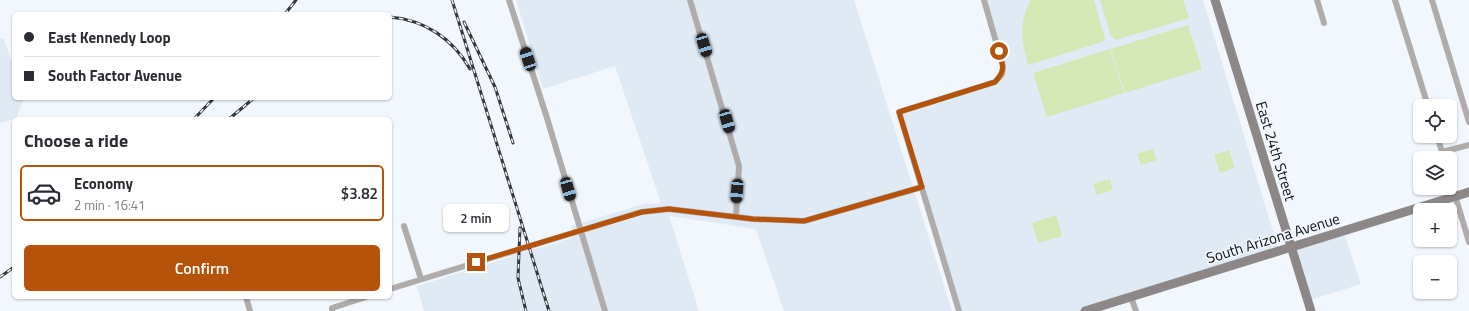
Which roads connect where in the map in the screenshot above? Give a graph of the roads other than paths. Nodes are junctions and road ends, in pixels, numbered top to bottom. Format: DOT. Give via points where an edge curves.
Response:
graph roads {
  1 [pos="509,0"];
  2 [pos="690,0"];
  3 [pos="984,0"];
  4 [pos="1214,0"];
  5 [pos="1317,0"];
  6 [pos="1395,0"];
  7 [pos="1432,0"];
  8 [pos="1324,23"];
  9 [pos="1426,99"];
  10 [pos="1469,122"];
  11 [pos="1469,145"];
  12 [pos="1453,151"];
  13 [pos="922,187"];
  14 [pos="1469,192"];
  15 [pos="1455,197"];
  16 [pos="736,216"];
  17 [pos="404,226"];
  18 [pos="581,231"];
  19 [pos="1468,238"];
  20 [pos="1291,247"];
  21 [pos="421,279"];
  22 [pos="392,288"];
  23 [pos="1131,297"];
  24 [pos="247,299"];
  25 [pos="361,299"];
  26 [pos="332,310"];
  27 [pos="250,311"];
  28 [pos="605,311"];
  29 [pos="959,311"];
  30 [pos="1085,311"];
  31 [pos="1136,311"];
  32 [pos="1311,311"];
  1 -- 18 [label="street"];
  2 -- 16 [label="street" via="739,166"];
  3 -- 13 [label="street" via="1003,66 1002,74 995,82 899,112"];
  4 -- 20 [label="street, East 24th Street"];
  5 -- 8 [label="street"];
  6 -- 9 [label="street"];
  7 -- 10 [label="street"];
  11 -- 12 [label="street"];
  13 -- 16 [label="street" via="804,221"];
  13 -- 29 [label="street"];
  14 -- 15 [label="street, South Arizona Avenue"];
  15 -- 19 [label="street"];
  15 -- 20 [label="street, South Arizona Avenue"];
  16 -- 18 [label="street" via="669,209 642,212"];
  17 -- 21 [label="street"];
  18 -- 21 [label="street"];
  18 -- 28 [label="street"];
  20 -- 23 [label="street, South Arizona Avenue"];
  20 -- 32 [label="street, East 24th Street"];
  21 -- 22 [label="street"];
  23 -- 30 [label="street, South Arizona Avenue"];
  23 -- 31 [label="street"];
  24 -- 27 [label="street"];
  25 -- 26 [label="street"];
}
